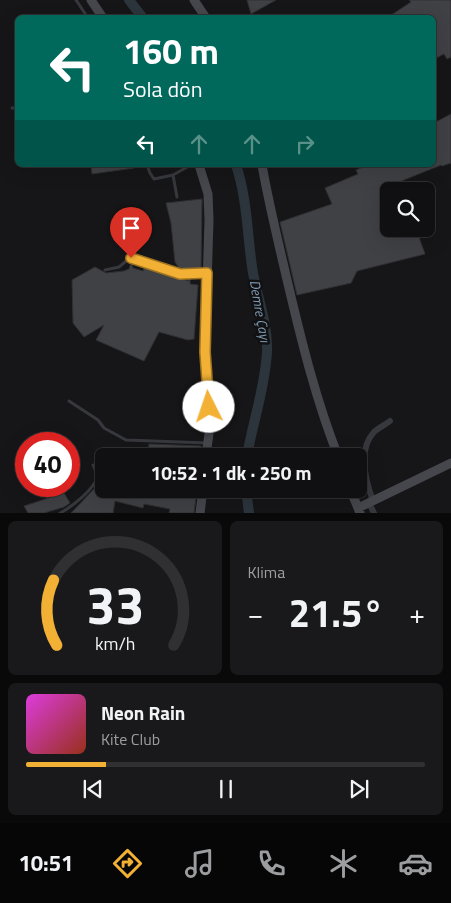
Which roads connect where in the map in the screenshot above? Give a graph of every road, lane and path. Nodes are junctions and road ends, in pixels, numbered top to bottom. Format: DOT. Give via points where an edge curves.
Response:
graph roads {
  1 [pos="76,0"];
  2 [pos="91,0"];
  3 [pos="194,0"];
  4 [pos="86,15"];
  5 [pos="101,15"];
  6 [pos="204,15"];
  7 [pos="148,167"];
  8 [pos="186,167"];
  9 [pos="200,167"];
  10 [pos="262,167"];
  11 [pos="174,175"];
  12 [pos="178,197"];
  13 [pos="105,270"];
  14 [pos="207,273"];
  15 [pos="69,401"];
  16 [pos="390,421"];
  17 [pos="208,443"];
  18 [pos="207,448"];
  19 [pos="335,448"];
  20 [pos="451,463"];
  21 [pos="93,465"];
  22 [pos="202,498"];
  23 [pos="354,498"];
  24 [pos="371,502"];
  25 [pos="359,511"];
  26 [pos="60,513"];
  27 [pos="200,513"];
  28 [pos="374,513"];
  1 -- 4 [label="lane"];
  2 -- 5 [label="street"];
  3 -- 6 [label="street"];
  7 -- 11 [label="lane" via="154,178"];
  8 -- 11 [label="lane"];
  9 -- 14 [label="street" via="208,194"];
  10 -- 19 [label="street" via="303,354"];
  11 -- 12 [label="lane"];
  13 -- 14 [label="lane" via="135,258 180,274"];
  14 -- 17 [label="street"];
  15 -- 17 [label="lane" via="98,420 104,428 126,440"];
  16 -- 24 [label="street" via="374,432 366,452 365,468"];
  17 -- 18 [label="street"];
  20 -- 24 [label="street"];
  21 -- 26 [label="lane" via="95,481 72,508"];
  22 -- 27 [label="street"];
  23 -- 25 [label="street"];
  24 -- 25 [label="street"];
  24 -- 28 [label="street"];
}
